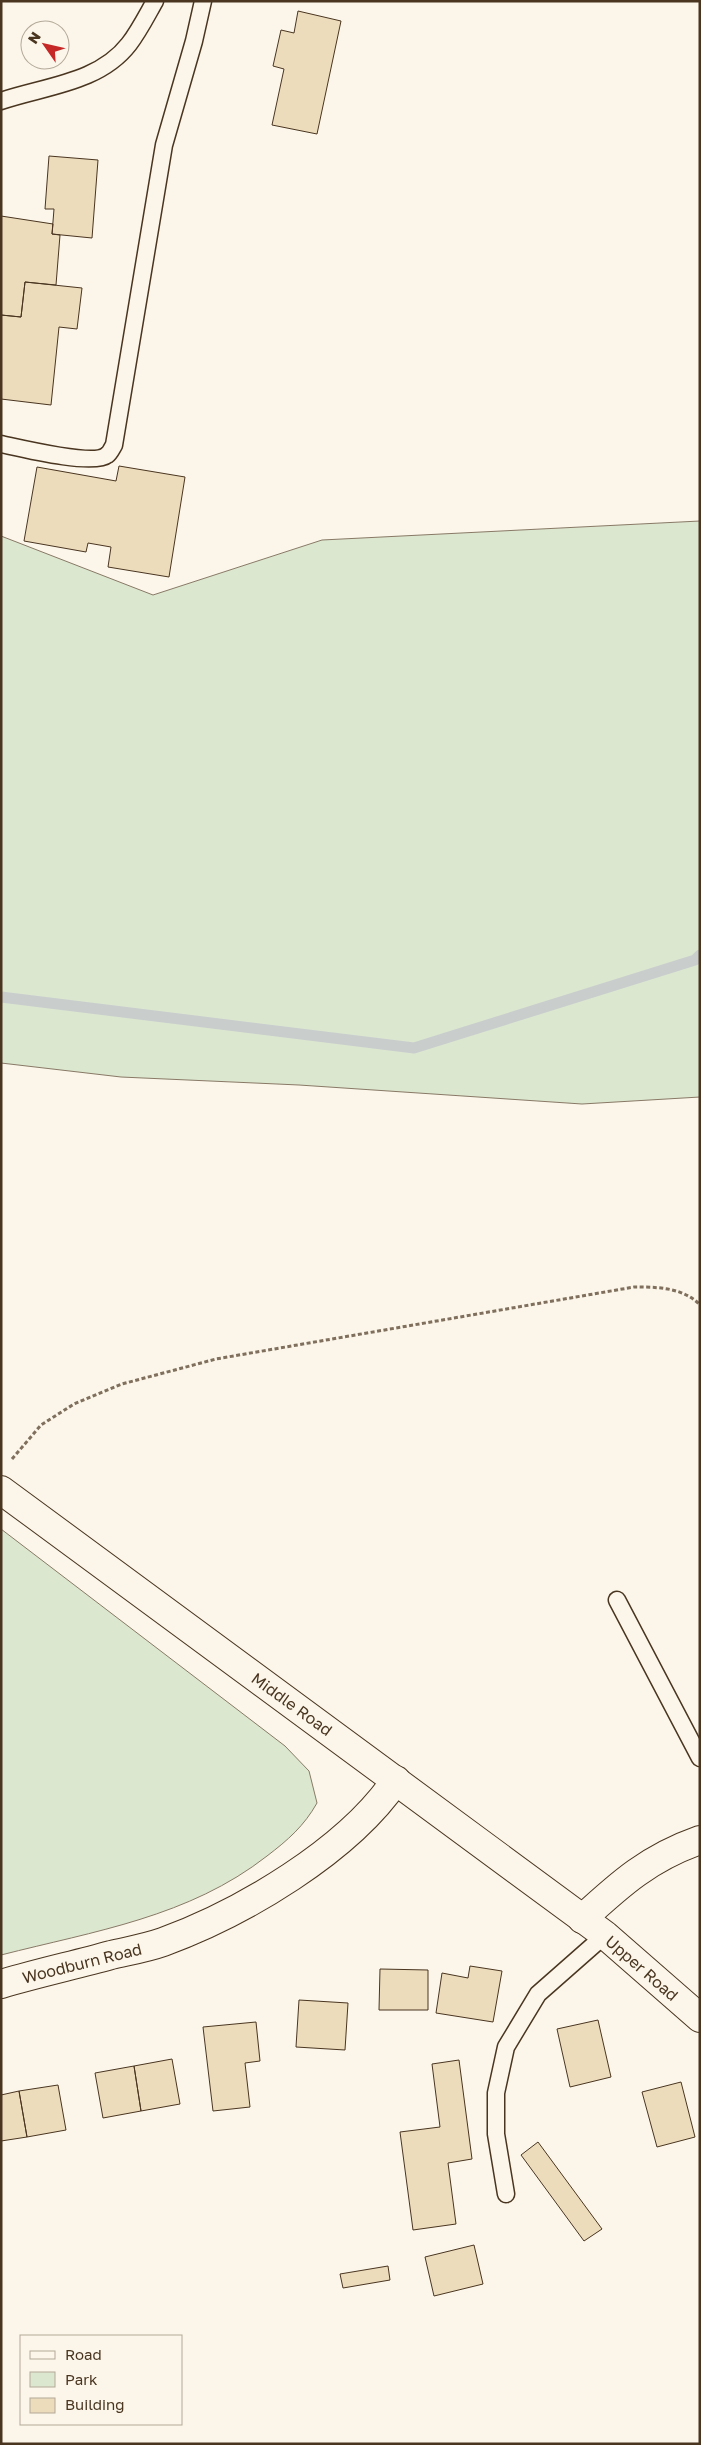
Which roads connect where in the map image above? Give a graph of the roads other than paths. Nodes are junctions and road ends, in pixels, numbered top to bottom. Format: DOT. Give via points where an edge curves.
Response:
graph roads {
  1 [pos="156,1"];
  2 [pos="203,1"];
  3 [pos="1,101"];
  4 [pos="1,444"];
  5 [pos="4,1478"];
  6 [pos="617,1600"];
  7 [pos="700,1758"];
  8 [pos="396,1780"];
  9 [pos="700,1840"];
  10 [pos="582,1919"];
  11 [pos="605,1935"];
  12 [pos="1,1984"];
  13 [pos="700,2018"];
  14 [pos="506,2194"];
  1 -- 3 [label="lane" via="129,45 106,66 76,80"];
  2 -- 4 [label="lane" via="164,145 114,445 107,455 95,459"];
  5 -- 8 [label="main road, Middle Road"];
  6 -- 7 [label="lane"];
  8 -- 10 [label="main road, Middle Road"];
  8 -- 12 [label="main road, Woodburn Road" via="381,1802 348,1832 248,1904 162,1942"];
  9 -- 10 [label="main road" via="647,1864"];
  10 -- 11 [label="main road, Upper Road"];
  11 -- 13 [label="main road, Upper Road"];
  11 -- 14 [label="lane" via="538,1994 506,2047 496,2093 496,2134"];
}
